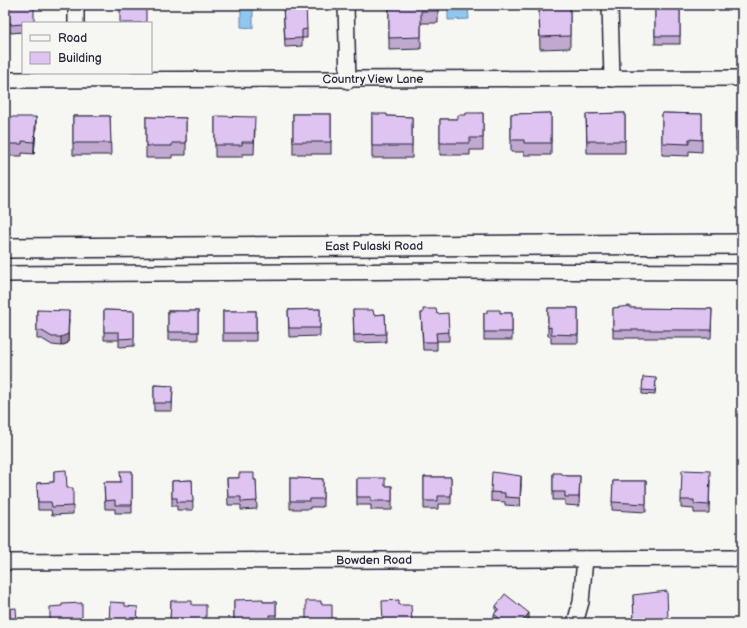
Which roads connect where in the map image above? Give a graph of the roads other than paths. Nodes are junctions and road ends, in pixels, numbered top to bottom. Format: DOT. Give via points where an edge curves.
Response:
graph roads {
  1 [pos="76,5"];
  2 [pos="346,5"];
  3 [pos="610,5"];
  4 [pos="76,22"];
  5 [pos="77,76"];
  6 [pos="742,78"];
  7 [pos="612,79"];
  8 [pos="5,80"];
  9 [pos="348,81"];
  10 [pos="742,244"];
  11 [pos="5,248"];
  12 [pos="742,272"];
  13 [pos="5,274"];
  14 [pos="585,559"];
  15 [pos="742,560"];
  16 [pos="5,562"];
  17 [pos="576,623"];
  1 -- 4 [label="street"];
  2 -- 9 [label="street"];
  3 -- 7 [label="street"];
  5 -- 8 [label="street, Country View Lane"];
  5 -- 9 [label="street, Country View Lane"];
  6 -- 7 [label="street, Country View Lane"];
  7 -- 9 [label="street, Country View Lane"];
  10 -- 11 [label="main road, East Pulaski Road"];
  12 -- 13 [label="street"];
  14 -- 15 [label="street, Bowden Road"];
  14 -- 16 [label="street, Bowden Road"];
  14 -- 17 [label="street" via="581,602"];
}
